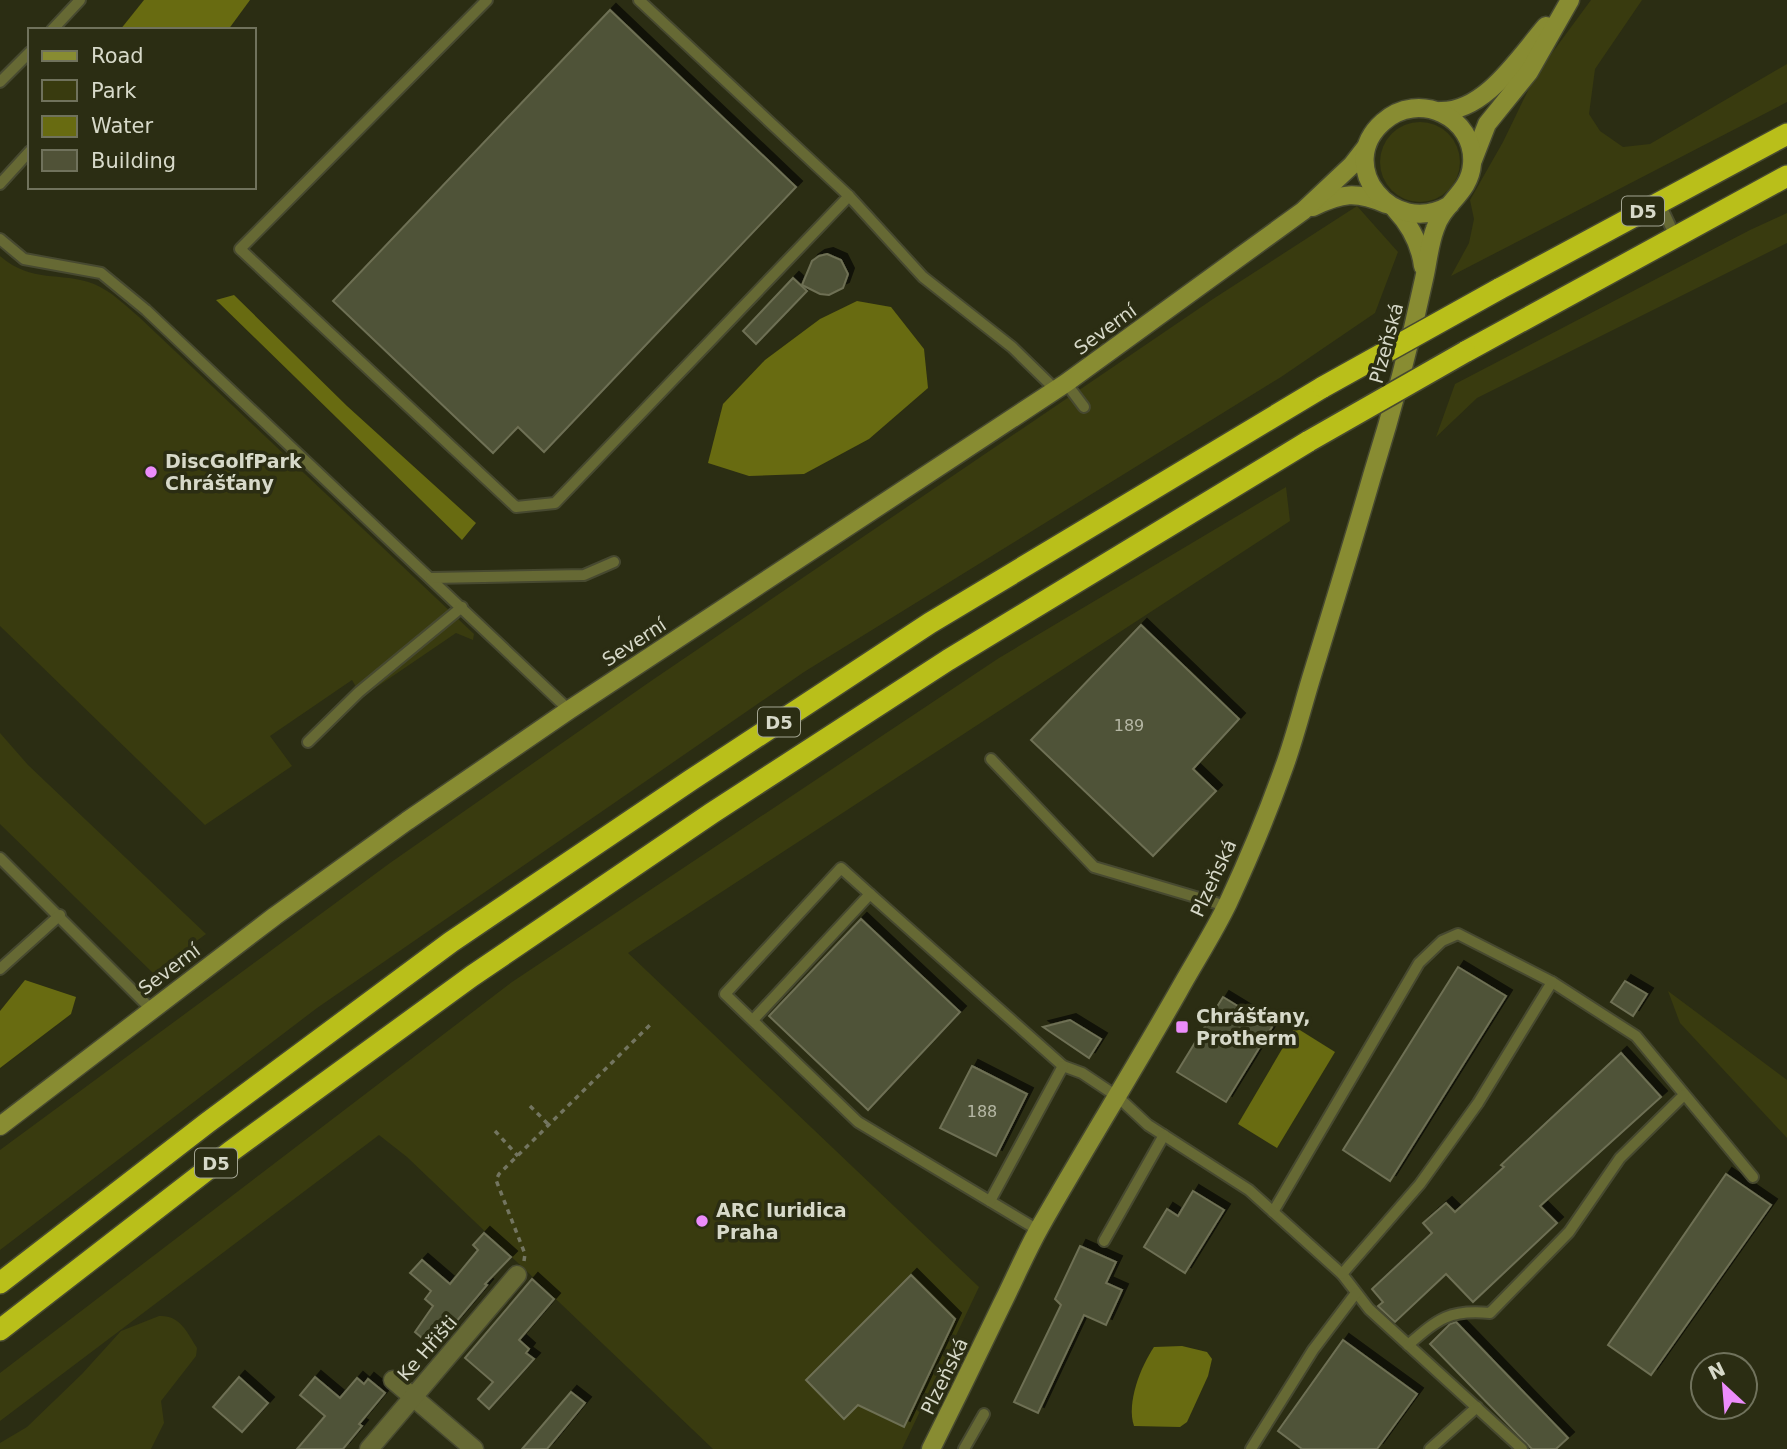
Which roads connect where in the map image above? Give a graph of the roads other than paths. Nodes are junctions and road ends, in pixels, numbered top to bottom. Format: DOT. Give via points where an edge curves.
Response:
graph roads {
  1 [pos="80,0"];
  2 [pos="487,0"];
  3 [pos="639,0"];
  4 [pos="61,25"];
  5 [pos="28,54"];
  6 [pos="0,82"];
  7 [pos="1440,111"];
  8 [pos="1787,134"];
  9 [pos="1368,145"];
  10 [pos="28,153"];
  11 [pos="1473,160"];
  12 [pos="1787,176"];
  13 [pos="0,184"];
  14 [pos="1787,187"];
  15 [pos="849,196"];
  16 [pos="1659,202"];
  17 [pos="1450,205"];
  18 [pos="1392,207"];
  19 [pos="1303,211"];
  20 [pos="1720,212"];
  21 [pos="1675,236"];
  22 [pos="0,239"];
  23 [pos="1424,280"];
  24 [pos="1061,386"];
  25 [pos="1084,407"];
  26 [pos="614,562"];
  27 [pos="431,578"];
  28 [pos="462,607"];
  29 [pos="569,710"];
  30 [pos="308,742"];
  31 [pos="991,759"];
  32 [pos="0,858"];
  33 [pos="870,894"];
  34 [pos="1226,906"];
  35 [pos="60,915"];
  36 [pos="0,969"];
  37 [pos="1552,982"];
  38 [pos="151,1009"];
  39 [pos="753,1020"];
  40 [pos="1063,1066"];
  41 [pos="1684,1095"];
  42 [pos="1118,1097"];
  43 [pos="0,1126"];
  44 [pos="1164,1135"];
  45 [pos="1753,1177"];
  46 [pos="990,1201"];
  47 [pos="1273,1212"];
  48 [pos="1038,1230"];
  49 [pos="1104,1241"];
  50 [pos="1342,1274"];
  51 [pos="517,1275"];
  52 [pos="0,1283"];
  53 [pos="1356,1293"];
  54 [pos="0,1330"];
  55 [pos="1409,1345"];
  56 [pos="393,1380"];
  57 [pos="413,1397"];
  58 [pos="1477,1407"];
  59 [pos="984,1414"];
  60 [pos="369,1449"];
  61 [pos="474,1449"];
  62 [pos="931,1449"];
  63 [pos="964,1449"];
  64 [pos="1251,1449"];
  65 [pos="1430,1449"];
  66 [pos="1522,1449"];
  1 -- 4 [label="lane"];
  2 -- 15 [label="lane" via="240,249 516,507 555,503"];
  3 -- 15 [label="lane"];
  5 -- 6 [label="lane"];
  7 -- 9 [label="main road, Plzeňská" via="1424,107 1400,111 1380,124"];
  7 -- 11 [label="main road" via="1464,131"];
  7 -- 11 [label="main road, Plzeňská" via="1458,110 1486,93 1570,0 1529,72 1487,124"];
  8 -- 16 [label="highway, D5"];
  9 -- 18 [label="main road, Plzeňská" via="1368,177"];
  9 -- 19 [label="main road, Severní"];
  10 -- 13 [label="lane"];
  11 -- 17 [label="main road, Plzeňská" via="1469,181"];
  12 -- 20 [label="highway, D5"];
  14 -- 20 [label="highway"];
  15 -- 24 [label="lane" via="923,277"];
  16 -- 21 [label="lane, D5"];
  16 -- 52 [label="highway, D5, bridge" via="1323,387 930,623 451,942"];
  17 -- 18 [label="main road" via="1422,214"];
  17 -- 23 [label="main road, Plzeňská" via="1434,229"];
  18 -- 19 [label="main road, Severní" via="1349,194"];
  18 -- 23 [label="main road, Plzeňská" via="1415,238"];
  19 -- 24 [label="main road, Severní"];
  20 -- 21 [label="highway, D5"];
  21 -- 54 [label="highway, D5, bridge" via="1309,441 948,660 712,813 472,976 230,1152"];
  22 -- 27 [label="lane" via="24,259 100,274 110,281"];
  23 -- 34 [label="main road, Plzeňská" via="1377,460 1284,768"];
  24 -- 25 [label="lane"];
  24 -- 29 [label="main road, Severní"];
  26 -- 27 [label="lane" via="584,575"];
  27 -- 28 [label="lane"];
  28 -- 29 [label="lane"];
  28 -- 30 [label="lane" via="359,692"];
  29 -- 38 [label="main road, Severní" via="407,821"];
  31 -- 34 [label="lane" via="1094,867"];
  32 -- 35 [label="lane"];
  33 -- 39 [label="lane"];
  33 -- 39 [label="lane" via="841,868 725,994"];
  33 -- 40 [label="lane"];
  34 -- 42 [label="main road, Plzeňská"];
  35 -- 36 [label="lane"];
  35 -- 38 [label="lane"];
  37 -- 41 [label="lane" via="1636,1036"];
  37 -- 47 [label="lane" via="1458,934 1442,941 1419,962"];
  37 -- 50 [label="lane" via="1478,1103 1420,1184"];
  38 -- 43 [label="main road, Severní"];
  39 -- 46 [label="lane" via="858,1122"];
  40 -- 42 [label="lane"];
  40 -- 46 [label="lane"];
  41 -- 45 [label="lane"];
  41 -- 55 [label="lane" via="1620,1158 1569,1232 1490,1313 1465,1310 1436,1321"];
  42 -- 44 [label="lane"];
  42 -- 48 [label="main road, Plzeňská"];
  44 -- 47 [label="lane" via="1249,1189"];
  44 -- 49 [label="lane"];
  46 -- 48 [label="lane"];
  47 -- 50 [label="lane"];
  48 -- 62 [label="main road, Plzeňská"];
  50 -- 53 [label="lane"];
  51 -- 57 [label="street, Ke Hřišti"];
  53 -- 55 [label="lane"];
  53 -- 64 [label="lane" via="1313,1350"];
  55 -- 58 [label="lane"];
  56 -- 57 [label="street"];
  57 -- 60 [label="street, Ke Hřišti"];
  57 -- 61 [label="street"];
  58 -- 65 [label="lane"];
  58 -- 66 [label="lane"];
  59 -- 63 [label="lane"];
}
